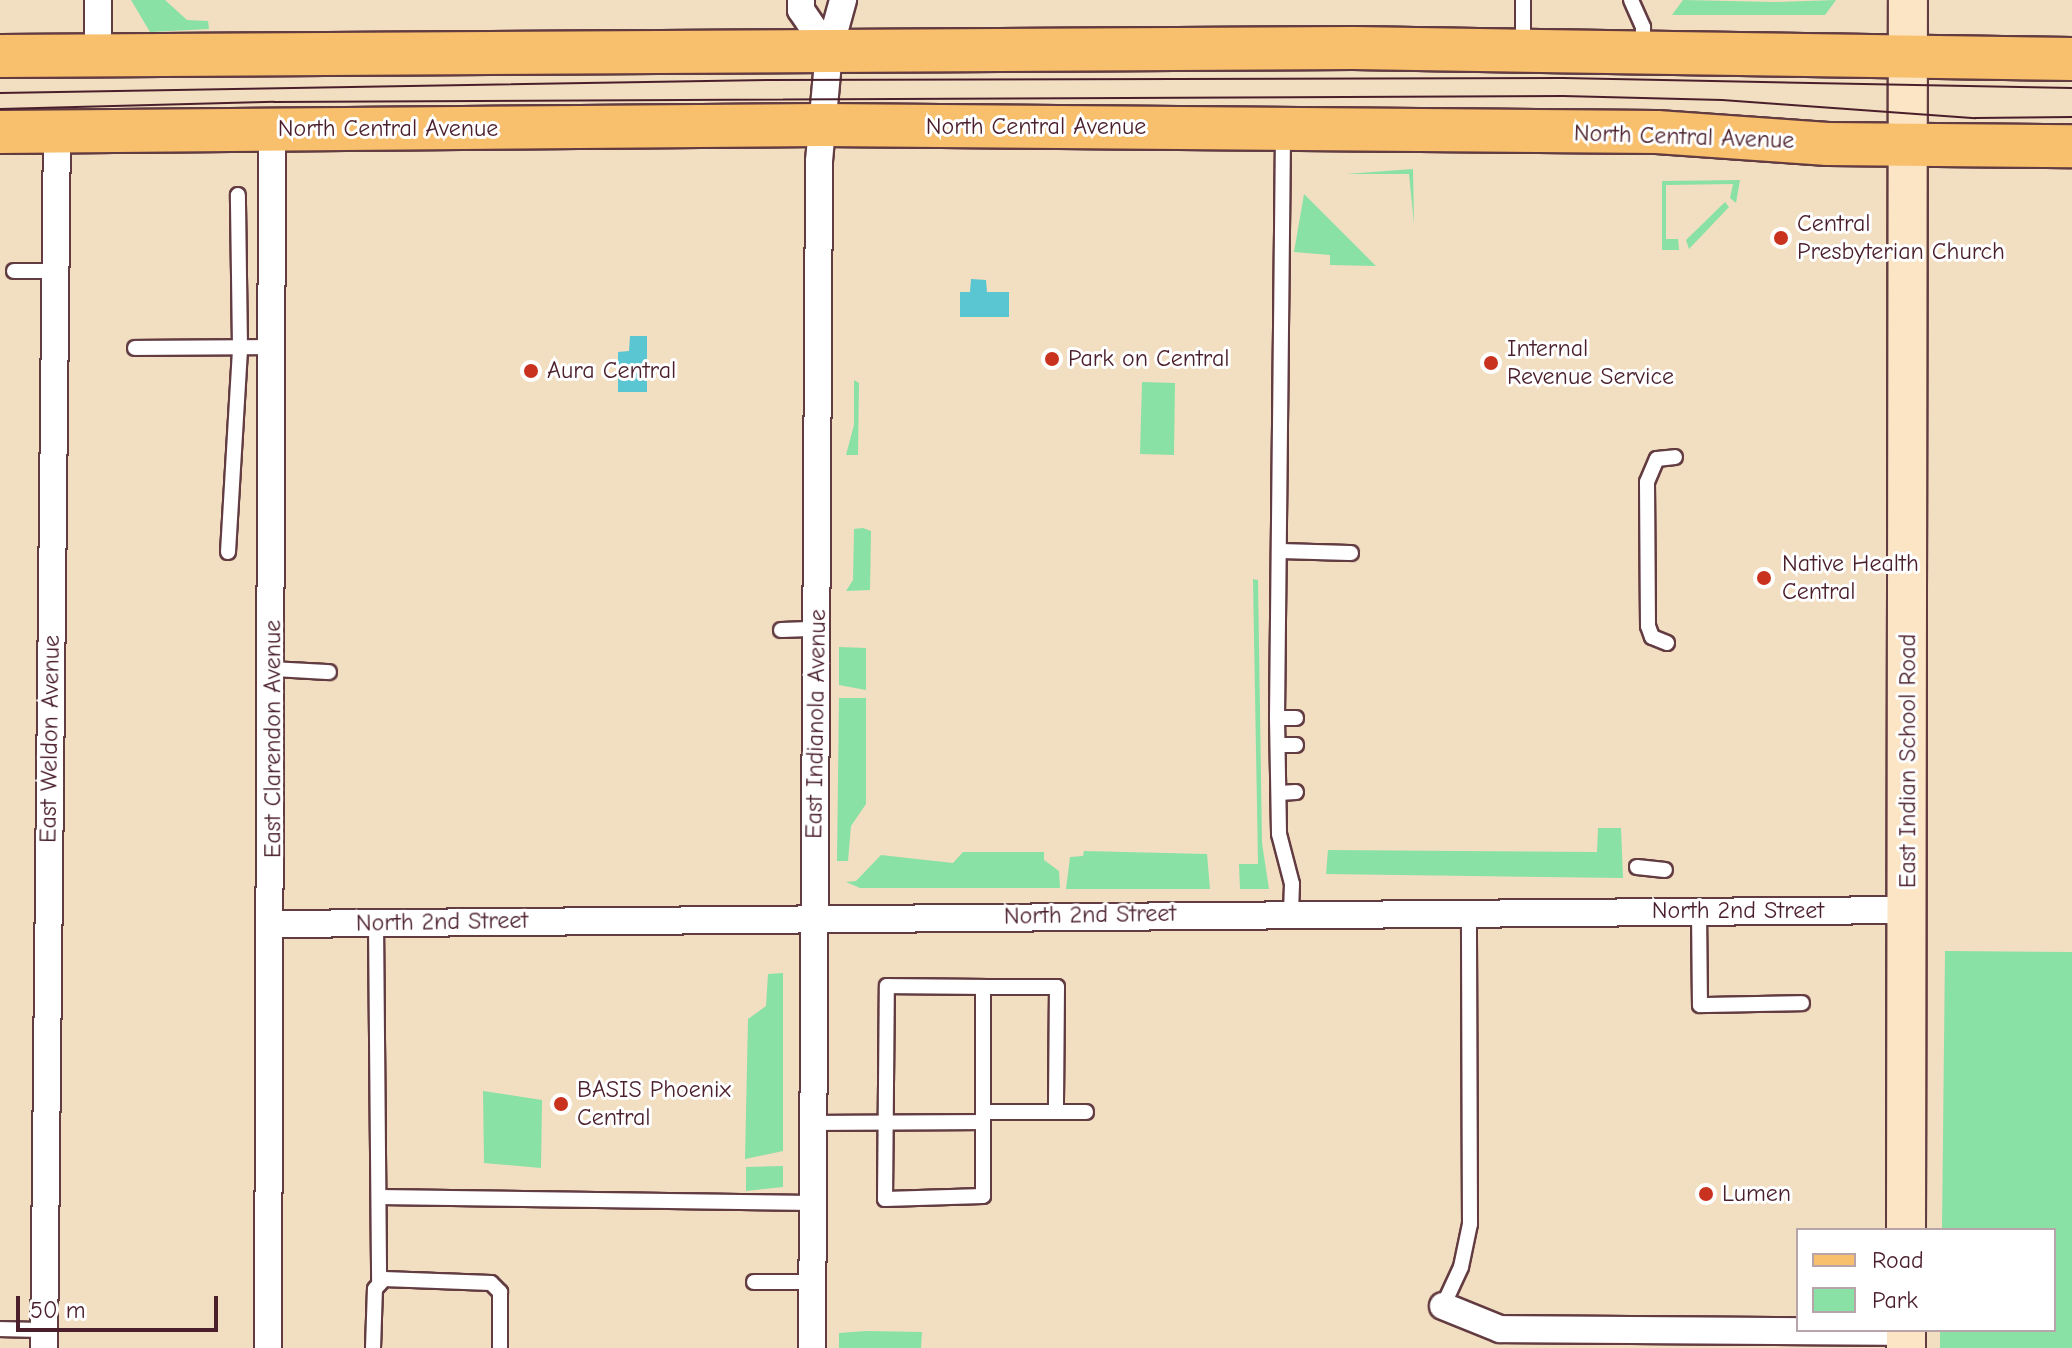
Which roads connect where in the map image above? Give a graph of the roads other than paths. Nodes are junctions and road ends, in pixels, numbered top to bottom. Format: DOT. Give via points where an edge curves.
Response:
graph roads {
  1 [pos="98,0"];
  2 [pos="801,0"];
  3 [pos="843,0"];
  4 [pos="1523,0"];
  5 [pos="1534,0"];
  6 [pos="1631,0"];
  7 [pos="1908,0"];
  8 [pos="1523,38"];
  9 [pos="829,51"];
  10 [pos="1644,52"];
  11 [pos="0,56"];
  12 [pos="98,56"];
  13 [pos="1907,57"];
  14 [pos="2072,59"];
  15 [pos="823,112"];
  16 [pos="1283,129"];
  17 [pos="57,130"];
  18 [pos="272,130"];
  19 [pos="0,132"];
  20 [pos="1905,146"];
  21 [pos="2072,146"];
  22 [pos="238,195"];
  23 [pos="14,271"];
  24 [pos="55,271"];
  25 [pos="240,347"];
  26 [pos="272,347"];
  27 [pos="135,348"];
  28 [pos="1675,457"];
  29 [pos="1279,551"];
  30 [pos="228,552"];
  31 [pos="1351,553"];
  32 [pos="817,629"];
  33 [pos="781,630"];
  34 [pos="1667,643"];
  35 [pos="273,669"];
  36 [pos="329,672"];
  37 [pos="1277,718"];
  38 [pos="1296,718"];
  39 [pos="1278,745"];
  40 [pos="1296,745"];
  41 [pos="1296,792"];
  42 [pos="1279,793"];
  43 [pos="1637,867"];
  44 [pos="1665,870"];
  45 [pos="1907,910"];
  46 [pos="1699,911"];
  47 [pos="1469,912"];
  48 [pos="1291,913"];
  49 [pos="814,917"];
  50 [pos="376,923"];
  51 [pos="273,924"];
  52 [pos="983,987"];
  53 [pos="1802,1003"];
  54 [pos="1056,1112"];
  55 [pos="1086,1112"];
  56 [pos="983,1117"];
  57 [pos="886,1122"];
  58 [pos="813,1123"];
  59 [pos="379,1197"];
  60 [pos="813,1203"];
  61 [pos="1906,1228"];
  62 [pos="754,1282"];
  63 [pos="812,1282"];
  64 [pos="379,1284"];
  65 [pos="1443,1306"];
  66 [pos="0,1329"];
  67 [pos="1906,1337"];
  68 [pos="44,1339"];
  69 [pos="1656,1339"];
  70 [pos="1778,1339"];
  71 [pos="268,1348"];
  72 [pos="373,1348"];
  73 [pos="500,1348"];
  74 [pos="812,1348"];
  1 -- 12 [label="street"];
  2 -- 9 [label="street" via="801,10"];
  3 -- 9 [label="street, East Indianola Avenue"];
  4 -- 8 [label="lane"];
  5 -- 8 [label="lane"];
  6 -- 10 [label="lane" via="1643,27"];
  7 -- 13 [label="main road, East Indian School Road"];
  8 -- 9 [label="main road"];
  8 -- 10 [label="main road"];
  9 -- 12 [label="main road"];
  9 -- 15 [label="street, East Indianola Avenue"];
  10 -- 13 [label="main road"];
  11 -- 12 [label="main road"];
  13 -- 14 [label="main road"];
  13 -- 20 [label="main road, East Indian School Road"];
  15 -- 16 [label="main road, North Central Avenue"];
  15 -- 18 [label="main road, North Central Avenue"];
  15 -- 32 [label="street, East Indianola Avenue"];
  16 -- 20 [label="main road, North Central Avenue" via="1657,132"];
  16 -- 29 [label="lane"];
  17 -- 18 [label="main road, North Central Avenue"];
  17 -- 19 [label="main road, North Central Avenue"];
  17 -- 24 [label="street, East Weldon Avenue"];
  18 -- 26 [label="street, East Clarendon Avenue"];
  20 -- 21 [label="main road, North Central Avenue"];
  20 -- 45 [label="main road, East Indian School Road"];
  22 -- 25 [label="lane"];
  23 -- 24 [label="lane"];
  24 -- 68 [label="street, East Weldon Avenue"];
  25 -- 26 [label="lane"];
  25 -- 27 [label="lane"];
  25 -- 30 [label="lane"];
  26 -- 35 [label="street, East Clarendon Avenue"];
  28 -- 34 [label="lane" via="1657,459 1647,482 1648,626 1652,637"];
  29 -- 31 [label="lane"];
  29 -- 37 [label="lane"];
  32 -- 33 [label="lane"];
  32 -- 49 [label="street, East Indianola Avenue"];
  35 -- 36 [label="lane"];
  35 -- 51 [label="street, East Clarendon Avenue"];
  37 -- 38 [label="lane"];
  37 -- 39 [label="lane"];
  39 -- 40 [label="lane"];
  39 -- 42 [label="lane"];
  41 -- 42 [label="lane"];
  42 -- 48 [label="lane"];
  43 -- 44 [label="lane"];
  45 -- 46 [label="street, North 2nd Street"];
  45 -- 61 [label="main road, East Indian School Road"];
  46 -- 47 [label="street, North 2nd Street"];
  46 -- 53 [label="lane" via="1700,1005"];
  47 -- 48 [label="street, North 2nd Street"];
  47 -- 65 [label="lane" via="1470,1224 1461,1267"];
  48 -- 49 [label="street, North 2nd Street"];
  49 -- 50 [label="street, North 2nd Street"];
  49 -- 58 [label="street, East Indianola Avenue"];
  50 -- 51 [label="street, North 2nd Street"];
  50 -- 59 [label="lane"];
  51 -- 71 [label="street, East Clarendon Avenue"];
  52 -- 54 [label="lane" via="1057,987"];
  52 -- 56 [label="lane"];
  52 -- 57 [label="lane" via="887,986"];
  54 -- 55 [label="lane"];
  54 -- 56 [label="lane"];
  56 -- 57 [label="lane"];
  56 -- 57 [label="lane" via="983,1196 885,1199"];
  57 -- 58 [label="lane"];
  58 -- 60 [label="street, East Indianola Avenue"];
  59 -- 60 [label="lane"];
  59 -- 64 [label="lane"];
  60 -- 63 [label="street, East Indianola Avenue"];
  62 -- 63 [label="lane"];
  63 -- 74 [label="street, East Indianola Avenue"];
  64 -- 72 [label="lane"];
  64 -- 73 [label="lane" via="384,1279 491,1283 500,1292"];
  65 -- 69 [label="street" via="1500,1329"];
  66 -- 68 [label="lane"];
  67 -- 70 [label="street"];
  69 -- 70 [label="street"];
}
